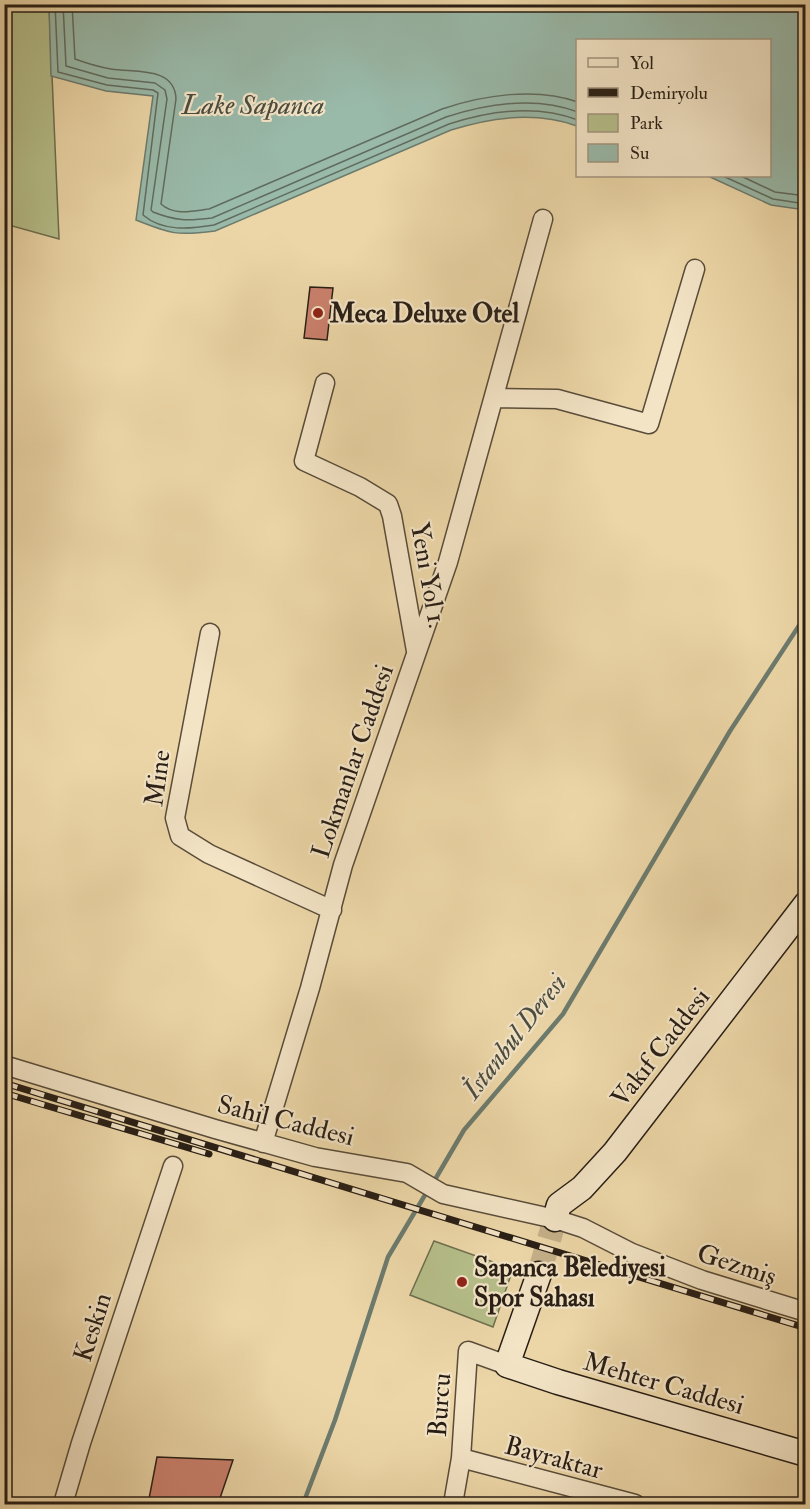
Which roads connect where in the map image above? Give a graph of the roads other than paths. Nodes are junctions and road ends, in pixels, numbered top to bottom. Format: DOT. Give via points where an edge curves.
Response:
graph roads {
  1 [pos="543,219"];
  2 [pos="695,269"];
  3 [pos="326,383"];
  4 [pos="495,398"];
  5 [pos="210,633"];
  6 [pos="416,651"];
  7 [pos="806,904"];
  8 [pos="332,910"];
  9 [pos="4,1065"];
  10 [pos="263,1143"];
  11 [pos="173,1166"];
  12 [pos="555,1219"];
  13 [pos="539,1274"];
  14 [pos="806,1312"];
  15 [pos="507,1365"];
  16 [pos="806,1454"];
  17 [pos="461,1458"];
  18 [pos="63,1504"];
  19 [pos="453,1504"];
  20 [pos="635,1504"];
  1 -- 4 [label="street, Lokmanlar Caddesi"];
  2 -- 4 [label="street" via="649,424 557,399"];
  3 -- 6 [label="street, Yeni Yol 1." via="304,461 388,504"];
  4 -- 6 [label="street, Lokmanlar Caddesi" via="448,562"];
  5 -- 8 [label="street, Mine" via="175,818 180,836 209,854"];
  6 -- 8 [label="street, Lokmanlar Caddesi"];
  7 -- 12 [label="street, Vakıf Caddesi" via="615,1152 582,1188 559,1204"];
  8 -- 10 [label="street, Lokmanlar Caddesi"];
  9 -- 10 [label="street, Sahil Caddesi"];
  10 -- 12 [label="street, Sahil Caddesi" via="315,1157 407,1173 443,1194"];
  11 -- 18 [label="street, Keskin"];
  12 -- 14 [label="street, Gezmiş" via="702,1280"];
  13 -- 15 [label="street"];
  15 -- 16 [label="street, Mehter Caddesi"];
  15 -- 17 [label="street, Burcu" via="468,1350"];
  17 -- 19 [label="street, Burcu"];
  17 -- 20 [label="street, Bayraktar"];
}
